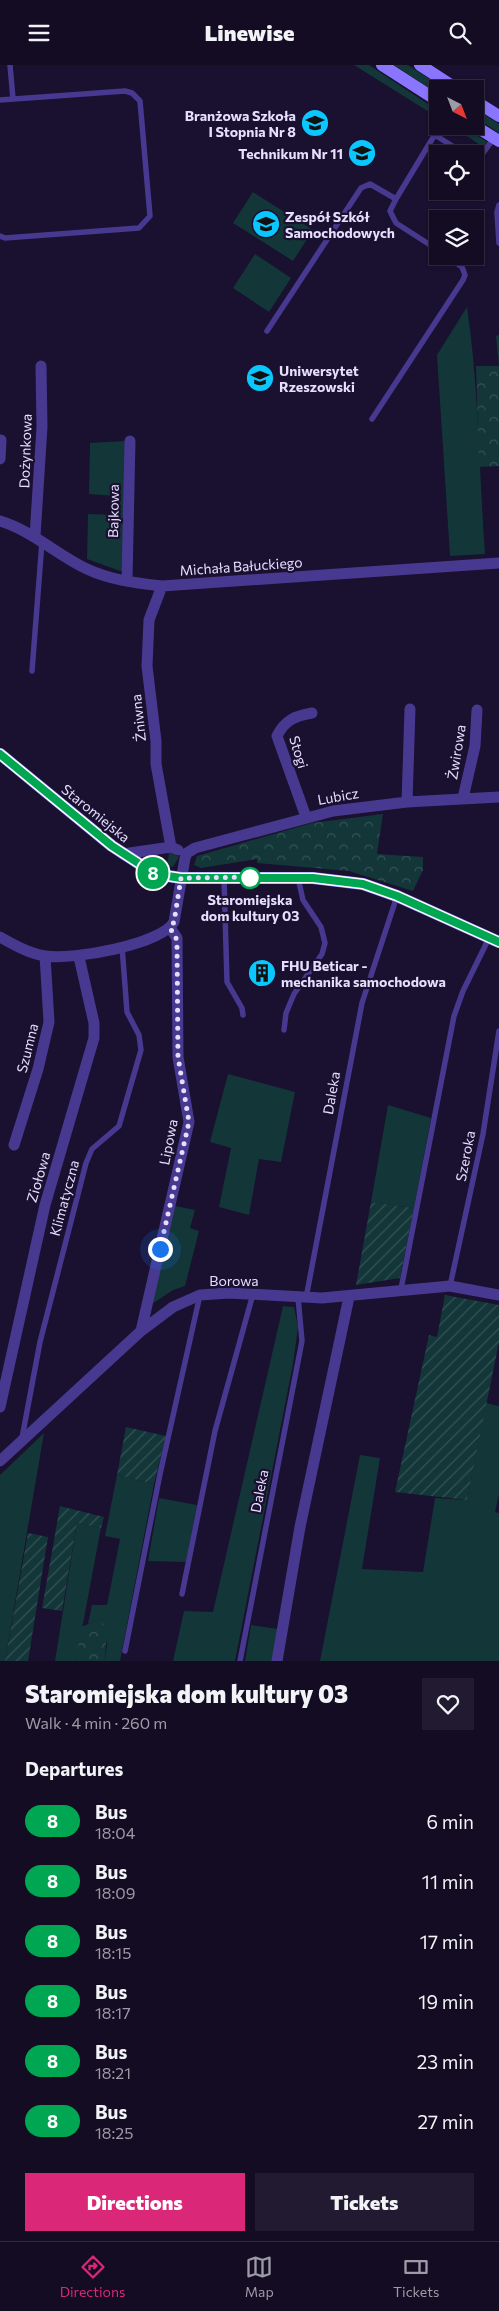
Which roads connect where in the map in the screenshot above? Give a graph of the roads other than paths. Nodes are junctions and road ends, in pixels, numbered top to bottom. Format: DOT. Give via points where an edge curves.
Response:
graph roads {
  1 [pos="10,65"];
  2 [pos="382,65"];
  3 [pos="420,65"];
  4 [pos="442,80"];
  5 [pos="429,95"];
  6 [pos="13,99"];
  7 [pos="0,100"];
  8 [pos="484,107"];
  9 [pos="499,117"];
  10 [pos="484,132"];
  11 [pos="435,135"];
  12 [pos="497,140"];
  13 [pos="451,145"];
  14 [pos="484,154"];
  15 [pos="396,199"];
  16 [pos="499,205"];
  17 [pos="0,236"];
  18 [pos="499,243"];
  19 [pos="429,245"];
  20 [pos="459,265"];
  21 [pos="267,331"];
  22 [pos="41,366"];
  23 [pos="372,419"];
  24 [pos="1,439"];
  25 [pos="130,441"];
  26 [pos="0,459"];
  27 [pos="0,521"];
  28 [pos="39,538"];
  29 [pos="499,563"];
  30 [pos="127,581"];
  31 [pos="162,586"];
  32 [pos="32,671"];
  33 [pos="410,709"];
  34 [pos="477,710"];
  35 [pos="312,713"];
  36 [pos="0,754"];
  37 [pos="499,797"];
  38 [pos="463,798"];
  39 [pos="407,802"];
  40 [pos="306,817"];
  41 [pos="171,847"];
  42 [pos="187,853"];
  43 [pos="123,854"];
  44 [pos="181,878"];
  45 [pos="298,878"];
  46 [pos="224,879"];
  47 [pos="397,896"];
  48 [pos="170,928"];
  49 [pos="0,937"];
  50 [pos="494,940"];
  51 [pos="122,946"];
  52 [pos="45,956"];
  53 [pos="79,957"];
  54 [pos="243,1015"];
  55 [pos="284,1030"];
  56 [pos="499,1031"];
  57 [pos="14,1145"];
  58 [pos="450,1286"];
  59 [pos="401,1289"];
  60 [pos="253,1294"];
  61 [pos="200,1295"];
  62 [pos="499,1295"];
  63 [pos="302,1297"];
  64 [pos="349,1297"];
  65 [pos="141,1331"];
  66 [pos="0,1407"];
  67 [pos="21,1442"];
  68 [pos="0,1461"];
  69 [pos="182,1594"];
  70 [pos="125,1651"];
  71 [pos="240,1661"];
  72 [pos="277,1661"];
  1 -- 6 [label="lane"];
  2 -- 5 [label="street"];
  3 -- 4 [label="street"];
  6 -- 7 [label="lane"];
  6 -- 17 [label="lane" via="132,93 140,101 150,216 139,228"];
  8 -- 9 [label="street"];
  10 -- 12 [label="street"];
  11 -- 13 [label="lane"];
  11 -- 15 [label="lane"];
  12 -- 14 [label="lane"];
  15 -- 19 [label="lane" via="390,211 392,219"];
  15 -- 21 [label="lane" via="370,184 362,188"];
  16 -- 18 [label="lane"];
  20 -- 23 [label="lane" via="465,275 463,280"];
  22 -- 28 [label="street, Dożynkowa"];
  24 -- 26 [label="street"];
  25 -- 30 [label="street, Bajkowa"];
  27 -- 28 [label="street, Michała Bałuckiego"];
  28 -- 30 [label="street, Michała Bałuckiego" via="86,569"];
  28 -- 32 [label="lane"];
  29 -- 31 [label="street, Michała Bałuckiego"];
  30 -- 31 [label="street, Michała Bałuckiego"];
  31 -- 41 [label="street, Żniwna" via="149,620 147,666 156,764"];
  33 -- 39 [label="street"];
  34 -- 38 [label="street, Żwirowa" via="475,746"];
  35 -- 40 [label="street, Stogi" via="287,721 277,735"];
  36 -- 43 [label="street, Staromiejska"];
  37 -- 38 [label="street, Lubicz"];
  38 -- 39 [label="street, Lubicz"];
  39 -- 40 [label="street, Lubicz"];
  40 -- 42 [label="street, Lubicz"];
  41 -- 42 [label="street"];
  41 -- 43 [label="street"];
  42 -- 44 [label="street"];
  43 -- 44 [label="street, Staromiejska" via="155,874"];
  44 -- 46 [label="street, Staromiejska"];
  44 -- 48 [label="street" via="174,922"];
  45 -- 46 [label="street, Staromiejska"];
  45 -- 47 [label="street, Staromiejska" via="363,884"];
  45 -- 55 [label="lane" via="304,900 321,927 326,943 316,965 294,994 286,1013"];
  46 -- 54 [label="lane" via="227,982"];
  47 -- 50 [label="street, Staromiejska"];
  47 -- 63 [label="lane, Daleka" via="362,1003"];
  48 -- 51 [label="street"];
  48 -- 65 [label="street, Lipowa" via="177,947 180,1073 189,1122"];
  49 -- 52 [label="street"];
  50 -- 59 [label="lane" via="462,991 454,1016"];
  51 -- 53 [label="street"];
  51 -- 67 [label="lane, Klimatyczna" via="127,1012 139,1035 141,1050 119,1126 92,1149 86,1163 40,1342"];
  52 -- 53 [label="street"];
  52 -- 57 [label="street, Szumna" via="49,1022"];
  53 -- 66 [label="street, Ziołowa" via="94,1023 94,1038 45,1205"];
  56 -- 58 [label="lane, Szeroka" via="483,1134"];
  58 -- 59 [label="street, Borowa"];
  58 -- 62 [label="street, Borowa"];
  59 -- 64 [label="street, Borowa"];
  60 -- 61 [label="street, Borowa"];
  60 -- 63 [label="street, Borowa"];
  60 -- 69 [label="lane" via="215,1431"];
  61 -- 65 [label="street, Borowa" via="173,1307"];
  61 -- 70 [label="lane"];
  63 -- 64 [label="street, Borowa"];
  63 -- 71 [label="lane, Daleka" via="302,1341"];
  64 -- 72 [label="street" via="300,1527"];
  65 -- 67 [label="street, Borowa"];
  67 -- 68 [label="street, Borowa"];
}
